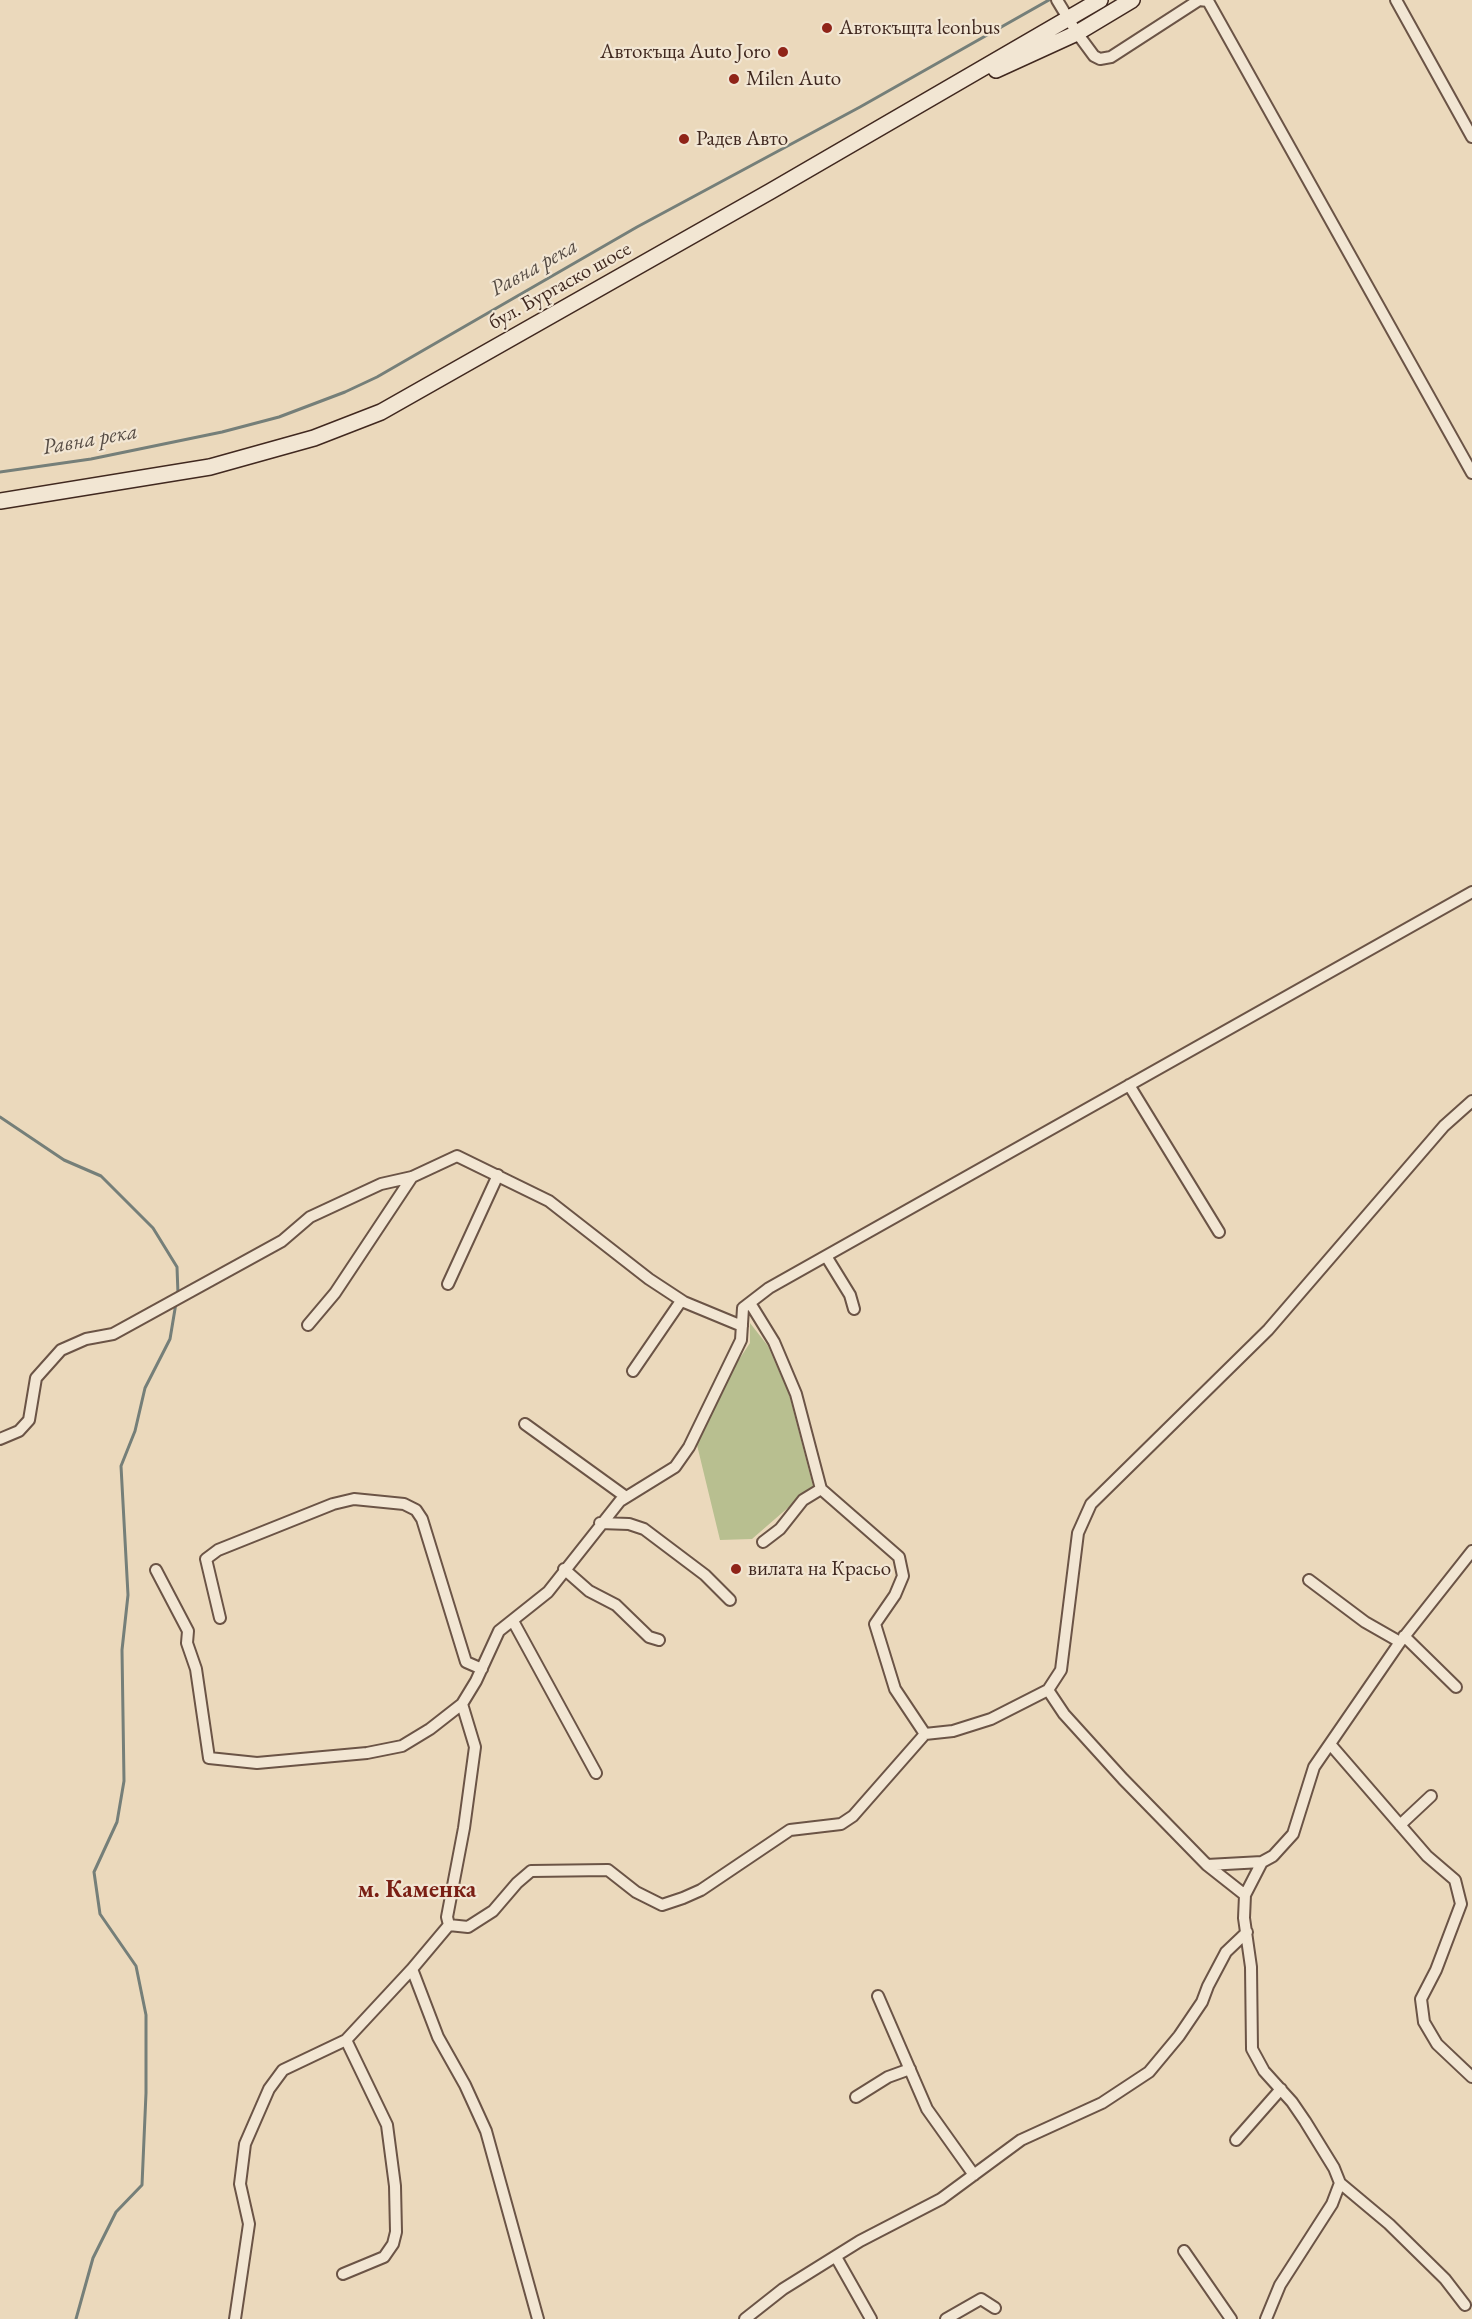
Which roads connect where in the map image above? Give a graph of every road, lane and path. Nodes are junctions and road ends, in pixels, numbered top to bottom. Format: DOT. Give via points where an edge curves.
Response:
graph roads {
  1 [pos="1100,0"];
  2 [pos="1132,0"];
  3 [pos="1396,0"];
  4 [pos="1062,9"];
  5 [pos="1077,33"];
  6 [pos="915,109"];
  7 [pos="1472,137"];
  8 [pos="1471,470"];
  9 [pos="0,501"];
  10 [pos="1472,892"];
  11 [pos="1129,1085"];
  12 [pos="1472,1101"];
  13 [pos="498,1175"];
  14 [pos="412,1177"];
  15 [pos="1219,1232"];
  16 [pos="826,1256"];
  17 [pos="448,1284"];
  18 [pos="681,1301"];
  19 [pos="750,1303"];
  20 [pos="854,1309"];
  21 [pos="308,1324"];
  22 [pos="742,1326"];
  23 [pos="633,1371"];
  24 [pos="525,1424"];
  25 [pos="0,1439"];
  26 [pos="821,1489"];
  27 [pos="626,1497"];
  28 [pos="600,1523"];
  29 [pos="763,1542"];
  30 [pos="1472,1551"];
  31 [pos="564,1569"];
  32 [pos="156,1570"];
  33 [pos="1309,1580"];
  34 [pos="730,1600"];
  35 [pos="220,1618"];
  36 [pos="513,1621"];
  37 [pos="1402,1639"];
  38 [pos="659,1640"];
  39 [pos="482,1669"];
  40 [pos="1456,1687"];
  41 [pos="1048,1690"];
  42 [pos="462,1704"];
  43 [pos="925,1734"];
  44 [pos="1330,1744"];
  45 [pos="596,1773"];
  46 [pos="1431,1796"];
  47 [pos="1400,1825"];
  48 [pos="1262,1862"];
  49 [pos="1207,1865"];
  50 [pos="1245,1895"];
  51 [pos="449,1925"];
  52 [pos="1247,1932"];
  53 [pos="412,1969"];
  54 [pos="878,1996"];
  55 [pos="345,2040"];
  56 [pos="910,2069"];
  57 [pos="1472,2077"];
  58 [pos="1281,2089"];
  59 [pos="856,2097"];
  60 [pos="1236,2140"];
  61 [pos="974,2175"];
  62 [pos="1340,2183"];
  63 [pos="1184,2251"];
  64 [pos="836,2257"];
  65 [pos="343,2274"];
  66 [pos="1465,2305"];
  67 [pos="995,2308"];
  68 [pos="235,2319"];
  69 [pos="538,2319"];
  70 [pos="745,2319"];
  71 [pos="872,2319"];
  72 [pos="946,2319"];
  73 [pos="1231,2319"];
  74 [pos="1266,2319"];
  1 -- 4 [label="main road, бул. Бургаско шосе"];
  2 -- 5 [label="main road"];
  3 -- 7 [label="street"];
  4 -- 5 [label="street"];
  4 -- 6 [label="main road, бул. Бургаско шосе"];
  5 -- 6 [label="main road"];
  5 -- 8 [label="street" via="1094,56 1111,57 1199,0 1208,1"];
  6 -- 9 [label="main road, бул. Бургаско шосе" via="381,412 314,438 210,467"];
  10 -- 11 [label="street"];
  11 -- 15 [label="street"];
  11 -- 16 [label="street"];
  12 -- 41 [label="street" via="1444,1126 1268,1330 1091,1504 1078,1533 1062,1670"];
  13 -- 14 [label="street" via="457,1156"];
  13 -- 17 [label="street"];
  13 -- 18 [label="street" via="549,1201"];
  14 -- 21 [label="street" via="335,1293"];
  14 -- 25 [label="street" via="381,1184 310,1217 282,1241 113,1334 86,1339 61,1350 36,1378 29,1419 19,1431"];
  16 -- 19 [label="street"];
  16 -- 20 [label="street" via="850,1295"];
  18 -- 22 [label="street"];
  18 -- 23 [label="street"];
  19 -- 22 [label="street" via="743,1308"];
  19 -- 26 [label="street" via="774,1342 796,1394"];
  22 -- 27 [label="street" via="741,1340 689,1447 675,1467"];
  24 -- 27 [label="street"];
  26 -- 29 [label="street" via="803,1500 780,1529"];
  26 -- 43 [label="street" via="899,1557 903,1576 875,1624 895,1689"];
  27 -- 28 [label="street"];
  28 -- 31 [label="street"];
  28 -- 34 [label="street" via="644,1528 705,1575"];
  30 -- 37 [label="street"];
  31 -- 36 [label="street" via="548,1592"];
  31 -- 38 [label="street" via="589,1591 616,1605 649,1637"];
  32 -- 42 [label="street" via="188,1631 209,1758 257,1763 379,1751 402,1746"];
  33 -- 37 [label="street" via="1365,1622"];
  35 -- 39 [label="street" via="206,1558 218,1550 344,1501 404,1504 416,1510 422,1520 466,1662"];
  36 -- 39 [label="street" via="499,1631"];
  36 -- 45 [label="street"];
  37 -- 40 [label="street"];
  37 -- 44 [label="street"];
  39 -- 42 [label="street"];
  41 -- 43 [label="street" via="991,1719 952,1731"];
  41 -- 49 [label="street" via="1064,1714 1123,1779"];
  42 -- 51 [label="street" via="475,1747 447,1917"];
  43 -- 51 [label="street" via="853,1816 841,1824 790,1830 683,1898 662,1905 636,1893 608,1870 531,1872 493,1911 468,1927"];
  44 -- 47 [label="street"];
  44 -- 48 [label="street" via="1314,1767 1293,1834"];
  46 -- 47 [label="street"];
  47 -- 57 [label="street" via="1455,1880 1461,1904 1421,1999 1424,2022 1437,2044"];
  48 -- 49 [label="street"];
  48 -- 50 [label="street"];
  49 -- 50 [label="street"];
  50 -- 52 [label="street"];
  51 -- 53 [label="street"];
  52 -- 58 [label="street" via="1252,2049 1264,2071"];
  52 -- 61 [label="street" via="1226,1952 1202,2002 1149,2072 1102,2103 1021,2140"];
  53 -- 55 [label="street"];
  53 -- 69 [label="street" via="438,2037 486,2131"];
  54 -- 56 [label="street"];
  55 -- 65 [label="street" via="387,2126 396,2232 384,2257"];
  55 -- 68 [label="street" via="283,2070 268,2089 245,2144 240,2184 249,2223"];
  56 -- 59 [label="street" via="888,2077"];
  56 -- 61 [label="street" via="927,2109"];
  58 -- 60 [label="street"];
  58 -- 62 [label="street"];
  61 -- 64 [label="street" via="941,2199"];
  62 -- 66 [label="street" via="1389,2224 1445,2279"];
  62 -- 74 [label="street" via="1332,2204 1280,2285"];
  63 -- 73 [label="street"];
  64 -- 70 [label="street" via="783,2289"];
  64 -- 71 [label="street"];
  67 -- 72 [label="street" via="981,2299"];
}
